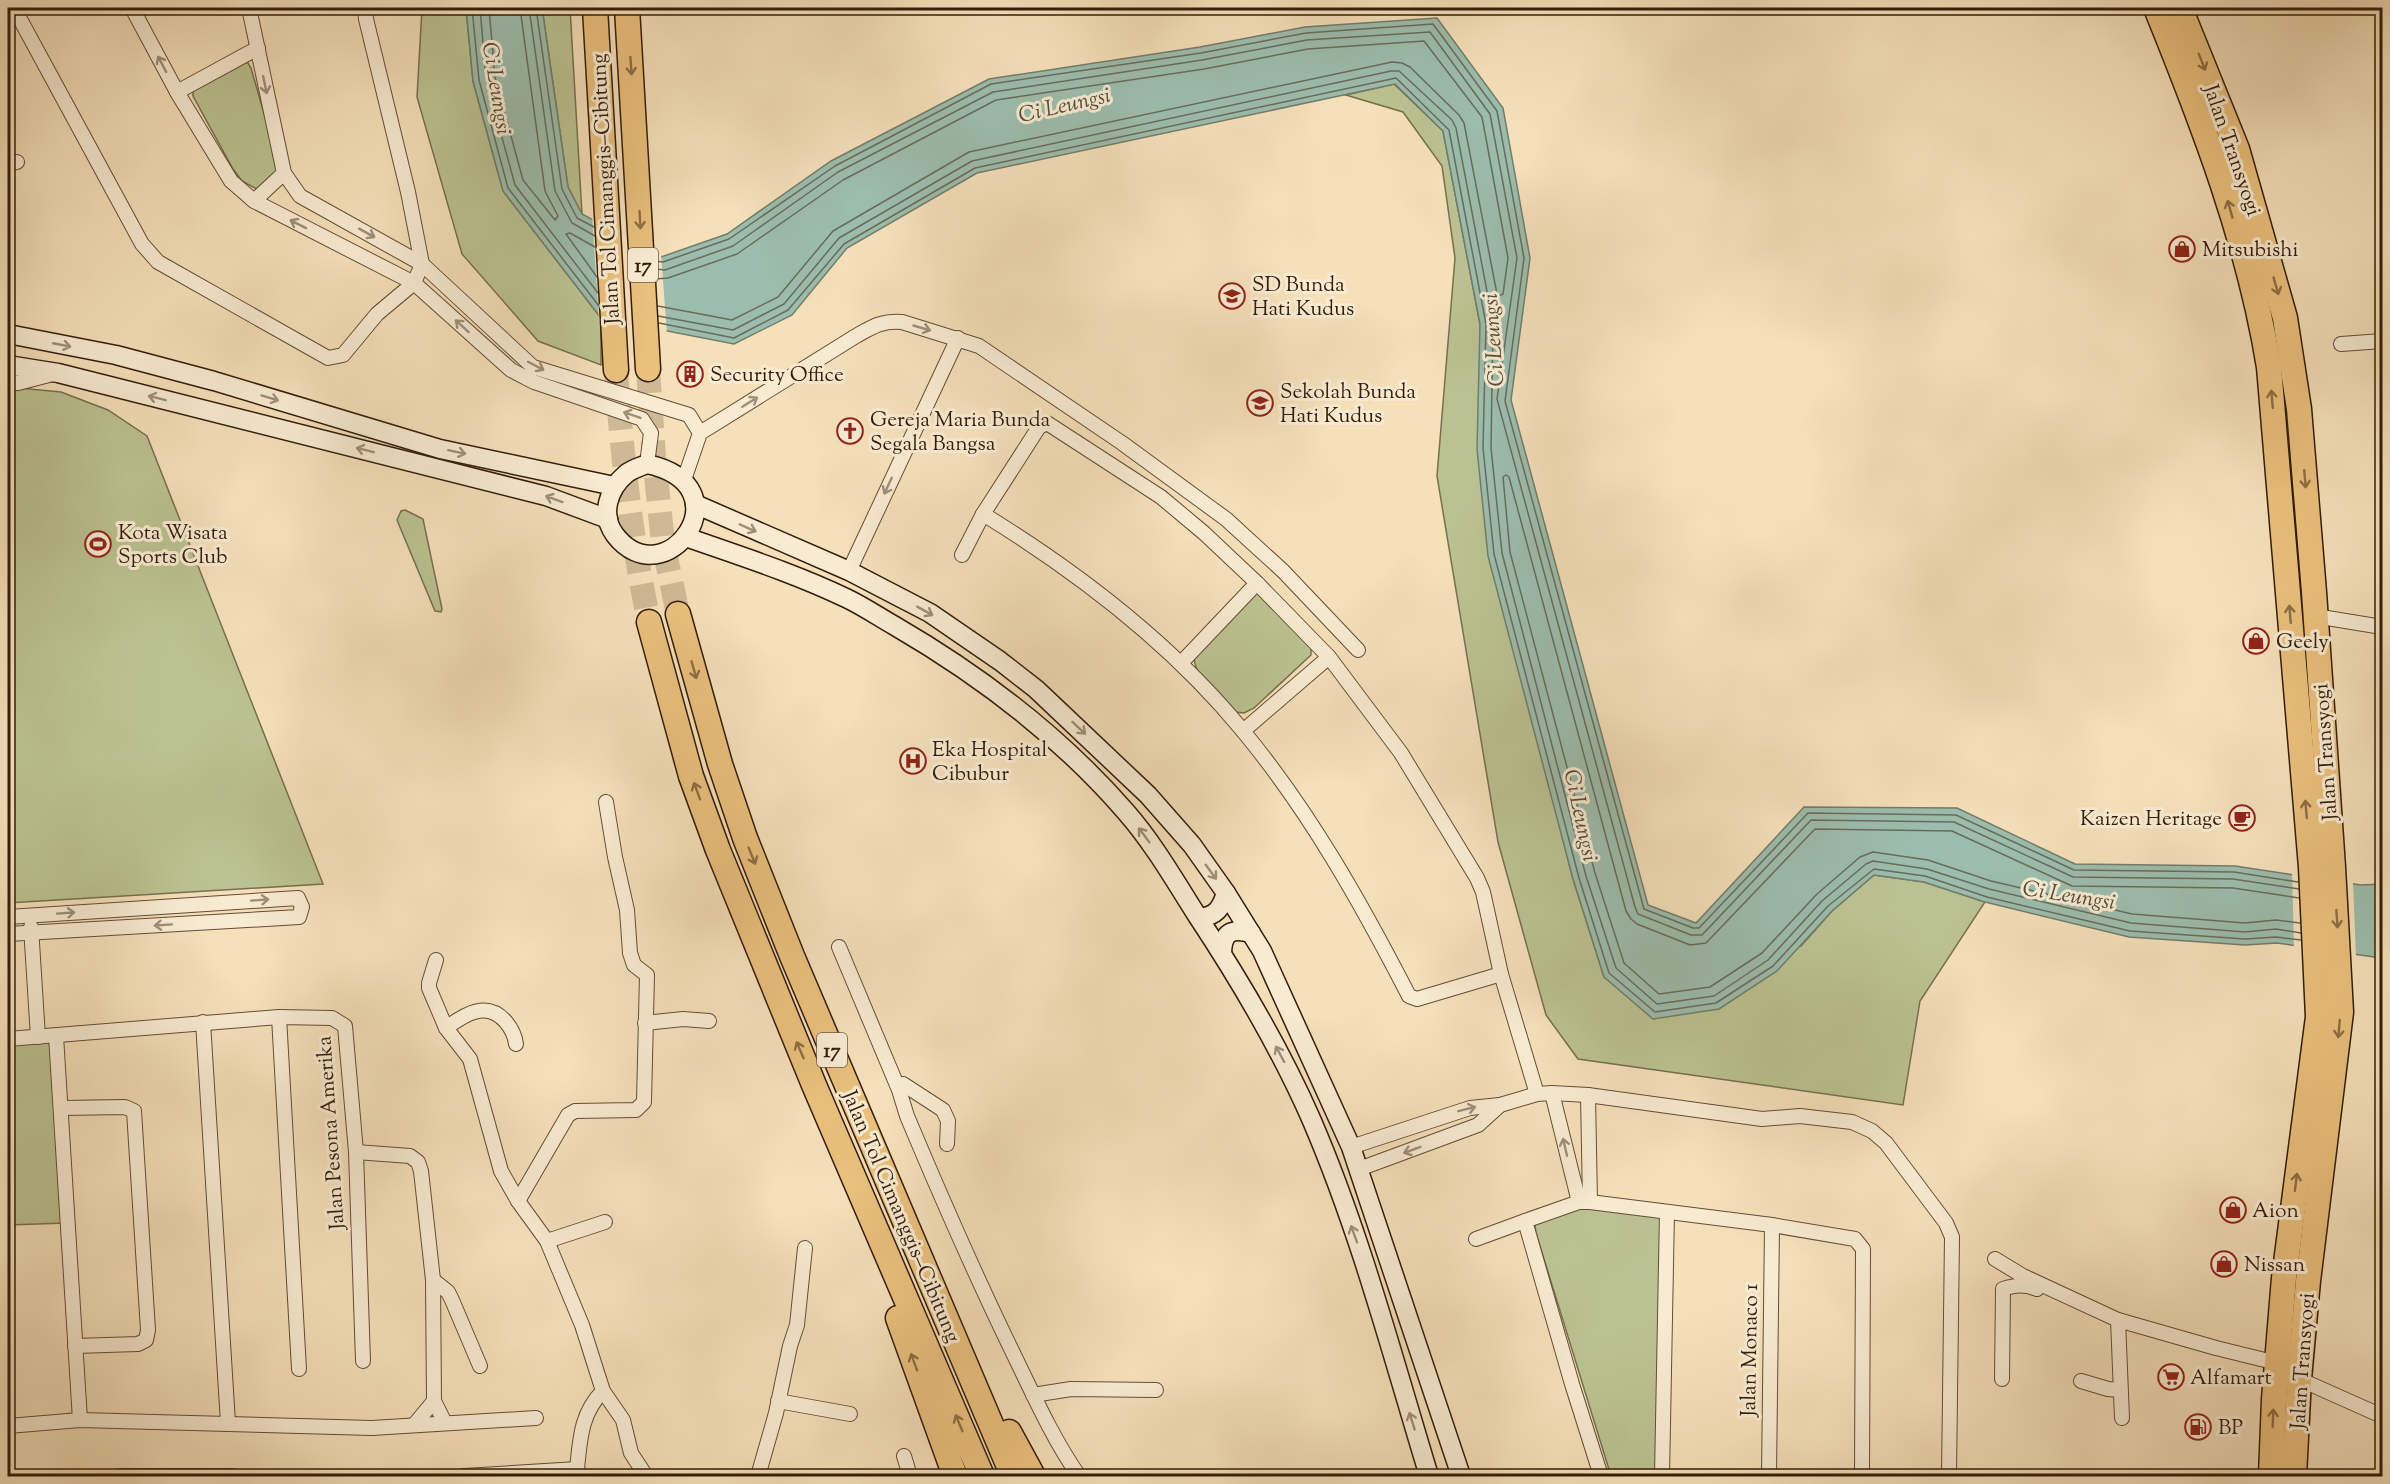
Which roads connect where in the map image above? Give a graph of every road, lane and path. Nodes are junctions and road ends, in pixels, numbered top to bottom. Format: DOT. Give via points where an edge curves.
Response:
graph roads {
  1 [pos="14,8"];
  2 [pos="132,8"];
  3 [pos="365,8"];
  4 [pos="595,8"];
  5 [pos="627,8"];
  6 [pos="2156,8"];
  7 [pos="2180,8"];
  8 [pos="248,10"];
  9 [pos="258,48"];
  10 [pos="177,92"];
  11 [pos="284,173"];
  12 [pos="254,201"];
  13 [pos="422,264"];
  14 [pos="414,283"];
  15 [pos="8,334"];
  16 [pos="958,338"];
  17 [pos="2382,341"];
  18 [pos="2341,344"];
  19 [pos="8,365"];
  20 [pos="648,369"];
  21 [pos="616,370"];
  22 [pos="58,373"];
  23 [pos="8,382"];
  24 [pos="700,433"];
  25 [pos="647,464"];
  26 [pos="684,480"];
  27 [pos="614,486"];
  28 [pos="695,504"];
  29 [pos="983,514"];
  30 [pos="608,519"];
  31 [pos="686,537"];
  32 [pos="962,555"];
  33 [pos="849,571"];
  34 [pos="1257,583"];
  35 [pos="678,614"];
  36 [pos="2315,616"];
  37 [pos="649,622"];
  38 [pos="2382,627"];
  39 [pos="1358,650"];
  40 [pos="1329,657"];
  41 [pos="1181,663"];
  42 [pos="1243,731"];
  43 [pos="606,802"];
  44 [pos="2322,867"];
  45 [pos="1226,893"];
  46 [pos="31,915"];
  47 [pos="8,917"];
  48 [pos="1199,918"];
  49 [pos="32,933"];
  50 [pos="1251,933"];
  51 [pos="8,934"];
  52 [pos="839,947"];
  53 [pos="1222,953"];
  54 [pos="436,960"];
  55 [pos="2329,969"];
  56 [pos="1501,974"];
  57 [pos="279,1017"];
  58 [pos="709,1021"];
  59 [pos="203,1022"];
  60 [pos="645,1023"];
  61 [pos="446,1028"];
  62 [pos="56,1036"];
  63 [pos="38,1037"];
  64 [pos="8,1039"];
  65 [pos="516,1044"];
  66 [pos="904,1083"];
  67 [pos="814,1085"];
  68 [pos="1552,1093"];
  69 [pos="1537,1094"];
  70 [pos="1588,1095"];
  71 [pos="1500,1105"];
  72 [pos="61,1108"];
  73 [pos="1426,1122"];
  74 [pos="1434,1142"];
  75 [pos="947,1144"];
  76 [pos="1351,1147"];
  77 [pos="356,1152"];
  78 [pos="1359,1169"];
  79 [pos="518,1202"];
  80 [pos="1584,1202"];
  81 [pos="1667,1212"];
  82 [pos="1525,1221"];
  83 [pos="604,1222"];
  84 [pos="1772,1225"];
  85 [pos="1476,1239"];
  86 [pos="547,1241"];
  87 [pos="805,1248"];
  88 [pos="1995,1259"];
  89 [pos="433,1280"];
  90 [pos="930,1285"];
  91 [pos="2118,1325"];
  92 [pos="75,1346"];
  93 [pos="363,1361"];
  94 [pos="2277,1363"];
  95 [pos="480,1366"];
  96 [pos="299,1369"];
  97 [pos="2002,1378"];
  98 [pos="2299,1379"];
  99 [pos="2081,1381"];
  100 [pos="1156,1390"];
  101 [pos="2120,1390"];
  102 [pos="603,1391"];
  103 [pos="1033,1395"];
  104 [pos="434,1401"];
  105 [pos="778,1401"];
  106 [pos="850,1414"];
  107 [pos="2382,1416"];
  108 [pos="536,1418"];
  109 [pos="2122,1418"];
  110 [pos="80,1420"];
  111 [pos="8,1421"];
  112 [pos="228,1423"];
  113 [pos="445,1423"];
  114 [pos="414,1425"];
  115 [pos="904,1456"];
  116 [pos="579,1473"];
  117 [pos="120,1476"];
  118 [pos="233,1476"];
  119 [pos="464,1476"];
  120 [pos="646,1476"];
  121 [pos="758,1476"];
  122 [pos="910,1476"];
  123 [pos="955,1476"];
  124 [pos="982,1476"];
  125 [pos="1013,1476"];
  126 [pos="1033,1476"];
  127 [pos="1080,1476"];
  128 [pos="1429,1476"];
  129 [pos="1461,1476"];
  130 [pos="1601,1476"];
  131 [pos="1662,1476"];
  132 [pos="1769,1476"];
  133 [pos="1862,1476"];
  134 [pos="1949,1476"];
  135 [pos="2271,1476"];
  136 [pos="2294,1476"];
  1 -- 14 [label="street" via="142,244 158,262 328,358 343,355 378,314"];
  10 -- 2 [label="street, one-way"];
  3 -- 13 [label="street"];
  4 -- 21 [label="highway, Jalan Tol Cimanggis–Cibitung / 17"];
  5 -- 20 [label="highway, Jalan Tol Cimanggis–Cibitung / 17, one-way"];
  44 -- 6 [label="highway, Jalan Transyogi, one-way" via="2261,317 2215,158"];
  7 -- 36 [label="highway, Jalan Transyogi, one-way" via="2237,149 2285,318 2299,409"];
  8 -- 9 [label="street"];
  9 -- 10 [label="street"];
  9 -- 11 [label="street, one-way"];
  10 -- 12 [label="street" via="231,181"];
  11 -- 12 [label="street"];
  11 -- 13 [label="street, one-way" via="300,196"];
  14 -- 12 [label="street, one-way"];
  13 -- 14 [label="street"];
  13 -- 24 [label="street, one-way" via="533,367 689,415"];
  25 -- 14 [label="street, one-way" via="651,433 642,419 534,382 511,370"];
  15 -- 27 [label="street, one-way" via="116,355 440,448"];
  24 -- 16 [label="street, one-way" via="880,323 902,322"];
  16 -- 33 [label="street, one-way"];
  16 -- 39 [label="street" via="979,346 1226,519 1304,592"];
  17 -- 18 [label="street"];
  19 -- 22 [label="street"];
  22 -- 23 [label="street"];
  30 -- 22 [label="street, one-way" via="546,495"];
  24 -- 26 [label="street"];
  25 -- 26 [label="street" via="673,471"];
  25 -- 27 [label="street" via="628,472"];
  26 -- 28 [label="street"];
  27 -- 30 [label="street"];
  28 -- 31 [label="street" via="694,522"];
  28 -- 33 [label="street, one-way"];
  29 -- 32 [label="street"];
  29 -- 34 [label="street" via="1039,427 1047,423 1161,498"];
  29 -- 41 [label="street" via="1072,572"];
  30 -- 31 [label="street" via="620,541 642,553 666,552"];
  48 -- 31 [label="street, one-way" via="1127,813 1064,748 1006,699 946,655 847,598 772,566"];
  33 -- 45 [label="street, one-way" via="930,613 1036,689 1148,795 1192,845"];
  34 -- 40 [label="street"];
  34 -- 41 [label="street"];
  35 -- 90 [label="highway, Jalan Tol Cimanggis–Cibitung / 17, one-way" via="744,838"];
  36 -- 38 [label="street"];
  36 -- 44 [label="highway, Jalan Transyogi"];
  67 -- 37 [label="highway, Jalan Tol Cimanggis–Cibitung / 17, one-way" via="691,776"];
  40 -- 42 [label="street"];
  40 -- 56 [label="street" via="1401,753 1477,878"];
  41 -- 42 [label="street"];
  42 -- 56 [label="street" via="1322,841 1409,996 1419,999"];
  43 -- 60 [label="street" via="627,910 630,953 634,965 646,975"];
  44 -- 55 [label="highway, Jalan Transyogi"];
  45 -- 48 [label="street" via="1219,910"];
  45 -- 50 [label="street"];
  46 -- 47 [label="street"];
  46 -- 49 [label="street"];
  46 -- 49 [label="street, one-way" via="298,898 302,907 299,917"];
  48 -- 53 [label="street"];
  49 -- 51 [label="street"];
  49 -- 63 [label="street"];
  50 -- 53 [label="street" via="1229,933 1222,943"];
  50 -- 76 [label="street"];
  52 -- 66 [label="street"];
  128 -- 53 [label="street, one-way" via="1356,1239 1313,1124 1281,1055"];
  54 -- 61 [label="street" via="429,988"];
  94 -- 55 [label="highway, Jalan Transyogi, one-way" via="2284,1278 2316,1034"];
  55 -- 98 [label="highway, Jalan Transyogi, one-way" via="2341,1012"];
  56 -- 69 [label="street"];
  57 -- 59 [label="street, Jalan Pesona Amerika"];
  57 -- 77 [label="street, Jalan Pesona Amerika" via="332,1018 345,1026"];
  57 -- 96 [label="street"];
  58 -- 60 [label="street"];
  59 -- 62 [label="street, Jalan Pesona Amerika"];
  59 -- 112 [label="street"];
  60 -- 79 [label="street" via="642,1106 636,1110 575,1111 568,1115"];
  61 -- 65 [label="street" via="471,1013 490,1010 509,1026"];
  61 -- 79 [label="street" via="470,1059 501,1171"];
  62 -- 63 [label="street, Jalan Pesona Amerika"];
  62 -- 72 [label="street"];
  63 -- 64 [label="street, Jalan Pesona Amerika"];
  66 -- 75 [label="street" via="943,1110 948,1121"];
  66 -- 103 [label="street" via="907,1116 974,1273"];
  123 -- 67 [label="highway, one-way"];
  124 -- 67 [label="highway, Jalan Tol Cimanggis–Cibitung / 17, one-way"];
  68 -- 69 [label="street"];
  68 -- 70 [label="street"];
  80 -- 68 [label="street, one-way"];
  69 -- 71 [label="street"];
  70 -- 80 [label="street"];
  70 -- 134 [label="street" via="1762,1119 1800,1116 1852,1122 1887,1143 1946,1223 1952,1237"];
  73 -- 71 [label="street, one-way" via="1470,1108"];
  71 -- 74 [label="street" via="1478,1125"];
  72 -- 92 [label="street"];
  72 -- 92 [label="street" via="125,1107 134,1111 146,1294 148,1336 142,1343"];
  73 -- 74 [label="street"];
  73 -- 76 [label="street"];
  74 -- 78 [label="street, one-way"];
  76 -- 78 [label="street"];
  77 -- 89 [label="street" via="410,1156 418,1162"];
  77 -- 93 [label="street, Jalan Pesona Amerika"];
  78 -- 129 [label="street"];
  79 -- 86 [label="street"];
  80 -- 81 [label="street"];
  80 -- 82 [label="street"];
  81 -- 84 [label="street"];
  81 -- 131 [label="street"];
  82 -- 85 [label="street"];
  82 -- 130 [label="street"];
  83 -- 86 [label="street"];
  84 -- 132 [label="street, Jalan Monaco 1"];
  84 -- 133 [label="street" via="1855,1239 1863,1249"];
  86 -- 102 [label="street" via="582,1325"];
  87 -- 105 [label="street" via="797,1325"];
  88 -- 91 [label="street"];
  89 -- 95 [label="street" via="448,1292"];
  89 -- 104 [label="street"];
  90 -- 125 [label="highway, Jalan Tol Cimanggis–Cibitung / 17"];
  90 -- 126 [label="highway"];
  91 -- 94 [label="street"];
  91 -- 97 [label="street" via="2030,1286 2014,1285 2002,1290"];
  91 -- 101 [label="street"];
  92 -- 110 [label="street"];
  135 -- 94 [label="highway, Jalan Transyogi, one-way"];
  98 -- 107 [label="street"];
  98 -- 136 [label="highway, Jalan Transyogi"];
  99 -- 101 [label="street"];
  100 -- 103 [label="street" via="1071,1389"];
  101 -- 109 [label="street"];
  102 -- 116 [label="street" via="590,1406 582,1428"];
  102 -- 120 [label="street" via="623,1420 631,1452"];
  103 -- 127 [label="street" via="1066,1459"];
  104 -- 113 [label="street"];
  104 -- 114 [label="street"];
  105 -- 106 [label="street"];
  105 -- 121 [label="street"];
  108 -- 113 [label="street"];
  110 -- 111 [label="street"];
  110 -- 112 [label="street"];
  112 -- 114 [label="street" via="372,1428"];
  113 -- 114 [label="street"];
  115 -- 122 [label="street"];
  116 -- 119 [label="street"];
  117 -- 118 [label="street"];
}
